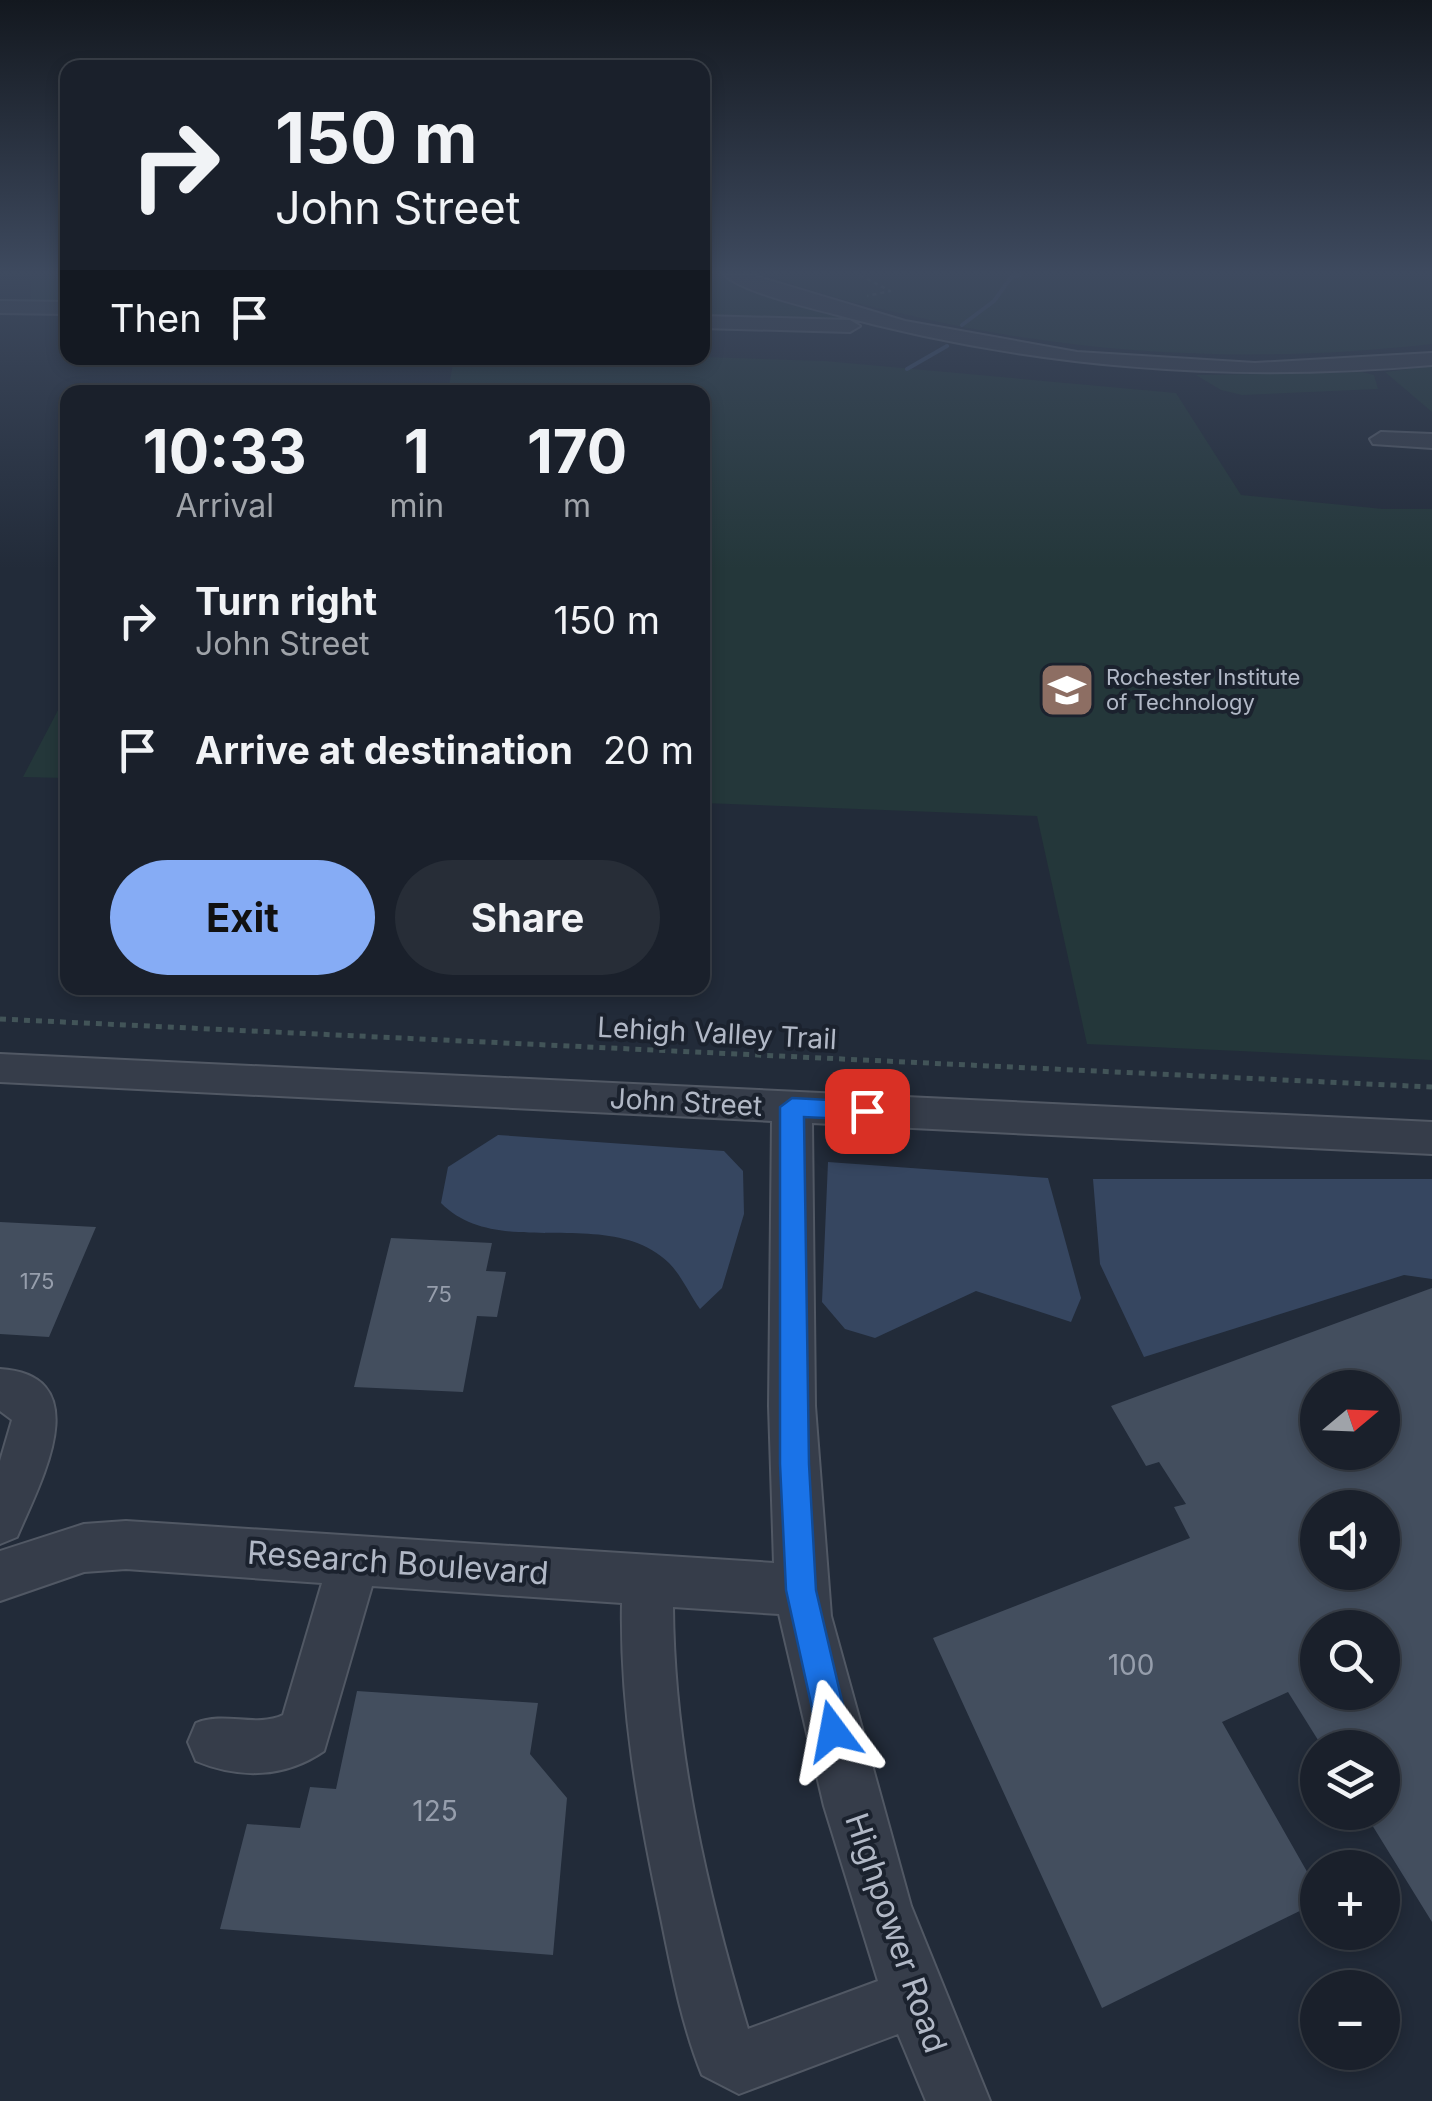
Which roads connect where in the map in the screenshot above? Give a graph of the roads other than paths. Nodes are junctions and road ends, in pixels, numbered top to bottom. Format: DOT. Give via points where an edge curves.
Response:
graph roads {
  1 [pos="1381,439"];
  2 [pos="1432,441"];
  3 [pos="0,1068"];
  4 [pos="792,1107"];
  5 [pos="1432,1138"];
  6 [pos="0,1390"];
  7 [pos="0,1520"];
  8 [pos="354,1560"];
  9 [pos="0,1576"];
  10 [pos="646,1580"];
  11 [pos="801,1590"];
  12 [pos="215,1742"];
  13 [pos="913,1998"];
  14 [pos="958,2101"];
  1 -- 2 [label="street"];
  3 -- 4 [label="street, John Street"];
  4 -- 5 [label="street, John Street"];
  4 -- 11 [label="street, Highpower Road"];
  6 -- 7 [label="street" via="16,1391 31,1405 35,1432"];
  8 -- 9 [label="street, Research Boulevard" via="126,1545 84,1548"];
  8 -- 10 [label="street, Research Boulevard"];
  8 -- 12 [label="street" via="305,1732 268,1748"];
  10 -- 11 [label="street, Research Boulevard"];
  10 -- 13 [label="street" via="647,1682 665,1802 724,2053 739,2063 770,2054"];
  11 -- 13 [label="street, Highpower Road" via="841,1766"];
  13 -- 14 [label="street, Highpower Road"];
}
